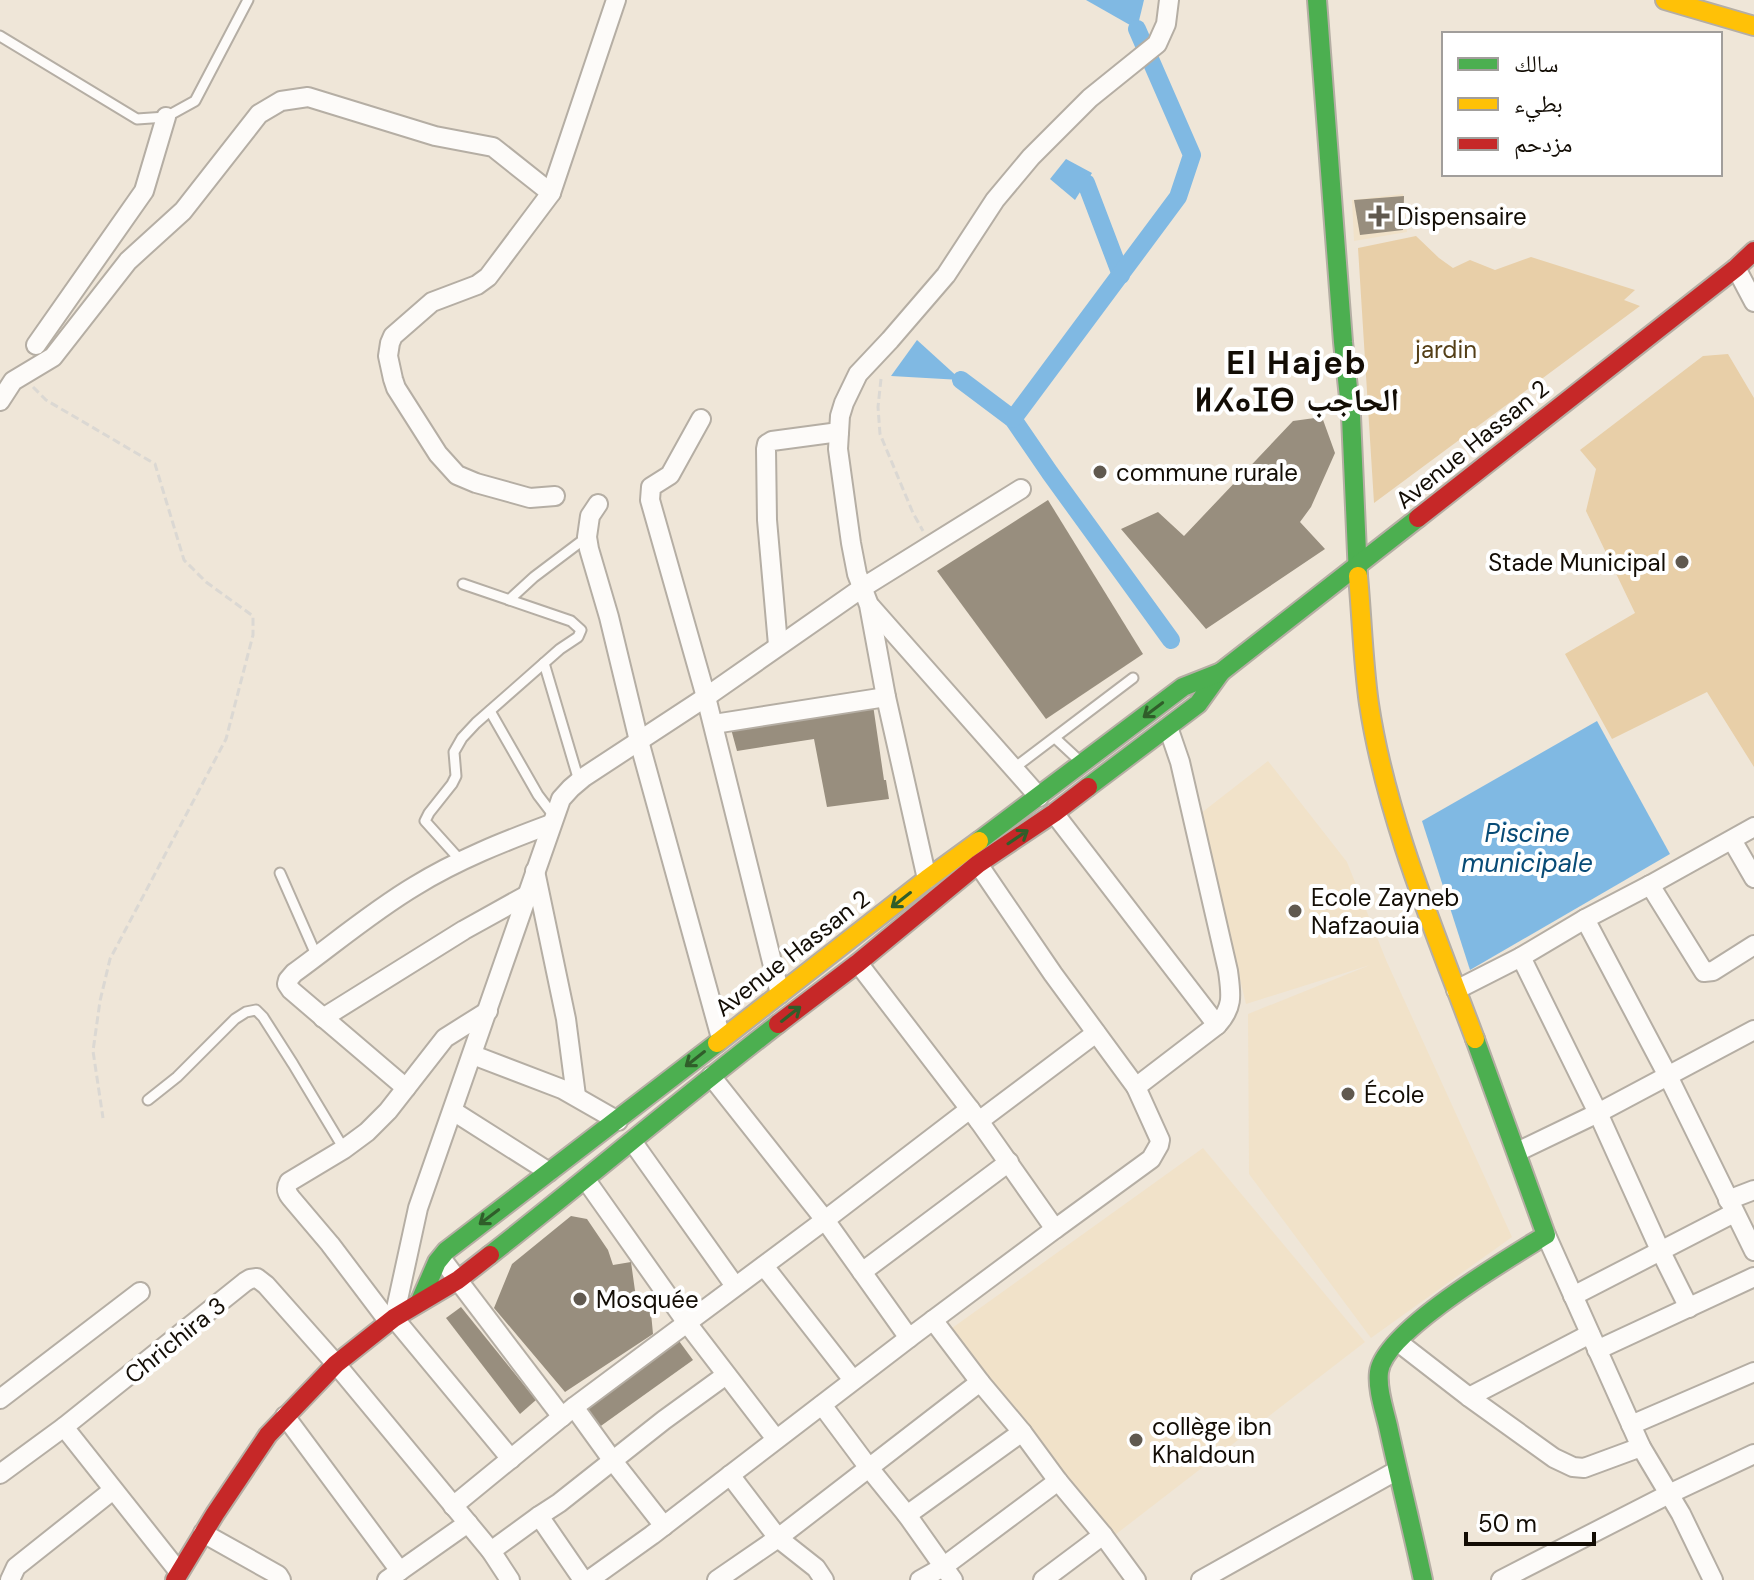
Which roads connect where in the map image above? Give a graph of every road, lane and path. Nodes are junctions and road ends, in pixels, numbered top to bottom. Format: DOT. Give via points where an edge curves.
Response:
graph roads {
  1 [pos="248,0"];
  2 [pos="616,0"];
  3 [pos="1169,0"];
  4 [pos="1317,0"];
  5 [pos="1665,0"];
  6 [pos="1754,26"];
  7 [pos="0,36"];
  8 [pos="166,117"];
  9 [pos="551,193"];
  10 [pos="1754,252"];
  11 [pos="1736,268"];
  12 [pos="1754,302"];
  13 [pos="36,345"];
  14 [pos="22,376"];
  15 [pos="881,379"];
  16 [pos="0,401"];
  17 [pos="701,419"];
  18 [pos="839,432"];
  19 [pos="1021,489"];
  20 [pos="555,496"];
  21 [pos="598,504"];
  22 [pos="587,537"];
  23 [pos="931,545"];
  24 [pos="1357,567"];
  25 [pos="463,584"];
  26 [pos="866,596"];
  27 [pos="509,600"];
  28 [pos="778,645"];
  29 [pos="544,663"];
  30 [pos="1221,672"];
  31 [pos="1133,678"];
  32 [pos="706,697"];
  33 [pos="886,697"];
  34 [pos="490,711"];
  35 [pos="714,724"];
  36 [pos="1168,727"];
  37 [pos="1055,738"];
  38 [pos="639,741"];
  39 [pos="1082,763"];
  40 [pos="1013,769"];
  41 [pos="579,781"];
  42 [pos="1039,797"];
  43 [pos="1054,813"];
  44 [pos="552,820"];
  45 [pos="1754,827"];
  46 [pos="1732,840"];
  47 [pos="461,861"];
  48 [pos="978,864"];
  49 [pos="535,871"];
  50 [pos="280,873"];
  51 [pos="1754,878"];
  52 [pos="927,879"];
  53 [pos="1650,885"];
  54 [pos="527,895"];
  55 [pos="1585,919"];
  56 [pos="1754,945"];
  57 [pos="317,957"];
  58 [pos="1521,957"];
  59 [pos="858,963"];
  60 [pos="1456,990"];
  61 [pos="780,994"];
  62 [pos="488,1011"];
  63 [pos="323,1018"];
  64 [pos="1217,1025"];
  65 [pos="1754,1030"];
  66 [pos="1096,1033"];
  67 [pos="721,1038"];
  68 [pos="473,1055"];
  69 [pos="711,1076"];
  70 [pos="1668,1076"];
  71 [pos="1136,1087"];
  72 [pos="406,1088"];
  73 [pos="576,1096"];
  74 [pos="148,1100"];
  75 [pos="453,1111"];
  76 [pos="1598,1113"];
  77 [pos="975,1115"];
  78 [pos="103,1118"];
  79 [pos="618,1121"];
  80 [pos="632,1141"];
  81 [pos="344,1149"];
  82 [pos="1517,1152"];
  83 [pos="1009,1162"];
  84 [pos="549,1172"];
  85 [pos="586,1180"];
  86 [pos="1754,1190"];
  87 [pos="1731,1206"];
  88 [pos="825,1220"];
  89 [pos="1055,1229"];
  90 [pos="1546,1235"];
  91 [pos="464,1236"];
  92 [pos="1660,1250"];
  93 [pos="1754,1251"];
  94 [pos="441,1258"];
  95 [pos="485,1259"];
  96 [pos="764,1266"];
  97 [pos="862,1272"];
  98 [pos="1754,1277"];
  99 [pos="458,1280"];
  100 [pos="735,1286"];
  101 [pos="140,1292"];
  102 [pos="1573,1296"];
  103 [pos="420,1301"];
  104 [pos="1689,1308"];
  105 [pos="391,1320"];
  106 [pos="933,1320"];
  107 [pos="687,1323"];
  108 [pos="909,1338"];
  109 [pos="1398,1342"];
  110 [pos="1593,1342"];
  111 [pos="336,1364"];
  112 [pos="1754,1372"];
  113 [pos="726,1375"];
  114 [pos="853,1380"];
  115 [pos="980,1382"];
  116 [pos="1469,1397"];
  117 [pos="0,1399"];
  118 [pos="822,1405"];
  119 [pos="568,1412"];
  120 [pos="285,1416"];
  121 [pos="1631,1425"];
  122 [pos="64,1427"];
  123 [pos="1022,1432"];
  124 [pos="776,1439"];
  125 [pos="1641,1447"];
  126 [pos="1754,1454"];
  127 [pos="511,1459"];
  128 [pos="613,1461"];
  129 [pos="869,1468"];
  130 [pos="1396,1471"];
  131 [pos="0,1474"];
  132 [pos="730,1475"];
  133 [pos="1058,1481"];
  134 [pos="113,1490"];
  135 [pos="1669,1494"];
  136 [pos="453,1506"];
  137 [pos="907,1515"];
  138 [pos="539,1516"];
  139 [pos="468,1523"];
  140 [pos="664,1526"];
  141 [pos="203,1533"];
  142 [pos="1103,1535"];
  143 [pos="778,1538"];
  144 [pos="491,1551"];
  145 [pos="1234,1572"];
  146 [pos="948,1573"];
  147 [pos="820,1574"];
  148 [pos="393,1575"];
  149 [pos="177,1576"];
  150 [pos="10,1580"];
  151 [pos="281,1580"];
  152 [pos="510,1580"];
  153 [pos="586,1580"];
  154 [pos="717,1580"];
  155 [pos="799,1580"];
  156 [pos="920,1580"];
  157 [pos="1043,1580"];
  158 [pos="1136,1580"];
  159 [pos="1201,1580"];
  160 [pos="1423,1580"];
  161 [pos="1501,1580"];
  162 [pos="1713,1580"];
  1 -- 8 [label="lane" via="195,101"];
  2 -- 9 [label="street"];
  3 -- 18 [label="street" via="1157,44 1090,98 1031,157 946,275 858,374 844,403"];
  4 -- 24 [label="main road" via="1351,416"];
  5 -- 6 [label="main road"];
  7 -- 8 [label="lane" via="137,119"];
  8 -- 13 [label="street" via="144,191"];
  9 -- 14 [label="street" via="493,147 435,136 308,97 281,101 259,114 183,211 128,261 53,357"];
  9 -- 20 [label="street" via="488,277 432,302 393,336 388,356 396,388 457,475 530,498"];
  10 -- 11 [label="main road, Avenue Hassan 2"];
  11 -- 12 [label="street"];
  11 -- 24 [label="main road, Avenue Hassan 2"];
  14 -- 16 [label="street"];
  14 -- 78 [label="path" via="46,400 155,464 184,560 253,616 253,635 226,739 110,959 93,1051"];
  15 -- 23 [label="path" via="880,434"];
  17 -- 32 [label="street" via="670,475 653,485 650,494"];
  18 -- 26 [label="street" via="846,514"];
  18 -- 28 [label="street" via="767,444 767,520"];
  19 -- 23 [label="street"];
  21 -- 22 [label="street"];
  22 -- 27 [label="lane"];
  22 -- 38 [label="street"];
  23 -- 26 [label="street"];
  24 -- 30 [label="main road, Avenue Hassan 2"];
  24 -- 60 [label="main road" via="1369,704 1388,792"];
  25 -- 27 [label="lane"];
  26 -- 28 [label="street"];
  26 -- 33 [label="street"];
  26 -- 40 [label="street"];
  27 -- 29 [label="lane" via="571,621 581,630"];
  28 -- 32 [label="street"];
  29 -- 34 [label="lane"];
  29 -- 41 [label="lane"];
  30 -- 36 [label="main road, Avenue Hassan 2" via="1198,704"];
  30 -- 39 [label="main road, Avenue Hassan 2, one-way" via="1183,687"];
  31 -- 37 [label="lane"];
  32 -- 35 [label="street"];
  32 -- 38 [label="street"];
  33 -- 35 [label="street"];
  33 -- 52 [label="street"];
  34 -- 44 [label="lane"];
  34 -- 47 [label="lane" via="456,747 456,776 425,821"];
  35 -- 61 [label="street"];
  36 -- 43 [label="main road, Avenue Hassan 2"];
  36 -- 64 [label="street" via="1228,971 1231,998"];
  37 -- 39 [label="lane"];
  37 -- 40 [label="lane"];
  38 -- 41 [label="street"];
  38 -- 67 [label="street"];
  39 -- 42 [label="main road, Avenue Hassan 2"];
  40 -- 42 [label="street"];
  41 -- 44 [label="street" via="561,799"];
  42 -- 52 [label="main road, Avenue Hassan 2"];
  48 -- 43 [label="main road, Avenue Hassan 2, one-way"];
  43 -- 64 [label="street"];
  44 -- 47 [label="street"];
  44 -- 49 [label="street"];
  45 -- 46 [label="street"];
  46 -- 51 [label="street"];
  46 -- 53 [label="street"];
  47 -- 57 [label="street" via="415,885"];
  48 -- 59 [label="main road, Avenue Hassan 2"];
  48 -- 66 [label="street"];
  49 -- 54 [label="street"];
  49 -- 73 [label="street"];
  50 -- 57 [label="lane"];
  52 -- 61 [label="main road, Avenue Hassan 2, one-way"];
  53 -- 55 [label="street"];
  53 -- 56 [label="street" via="1704,972"];
  54 -- 62 [label="street"];
  54 -- 63 [label="street"];
  55 -- 58 [label="street"];
  55 -- 70 [label="street"];
  57 -- 63 [label="street" via="287,984"];
  58 -- 60 [label="street"];
  58 -- 76 [label="street"];
  69 -- 59 [label="main road, Avenue Hassan 2, one-way"];
  59 -- 77 [label="street"];
  60 -- 82 [label="main road"];
  61 -- 67 [label="main road, Avenue Hassan 2"];
  62 -- 68 [label="street"];
  62 -- 72 [label="street" via="445,1038"];
  63 -- 72 [label="street"];
  64 -- 71 [label="street"];
  65 -- 70 [label="street"];
  66 -- 71 [label="street"];
  66 -- 77 [label="street"];
  67 -- 79 [label="main road, Avenue Hassan 2, one-way"];
  68 -- 73 [label="street"];
  68 -- 75 [label="street"];
  69 -- 80 [label="main road, Avenue Hassan 2"];
  69 -- 88 [label="street"];
  70 -- 76 [label="street"];
  70 -- 87 [label="street"];
  71 -- 89 [label="street" via="1160,1140 1157,1151"];
  72 -- 81 [label="street"];
  73 -- 79 [label="street"];
  74 -- 81 [label="lane" via="235,1019 256,1010"];
  75 -- 84 [label="street"];
  75 -- 105 [label="street" via="418,1208"];
  76 -- 82 [label="street"];
  76 -- 92 [label="street"];
  77 -- 83 [label="street"];
  77 -- 88 [label="street"];
  79 -- 84 [label="main road, Avenue Hassan 2"];
  80 -- 85 [label="main road, Avenue Hassan 2"];
  80 -- 100 [label="street"];
  81 -- 105 [label="street" via="289,1182 287,1191"];
  82 -- 90 [label="main road"];
  83 -- 89 [label="street"];
  83 -- 97 [label="street"];
  84 -- 91 [label="main road, Avenue Hassan 2, one-way"];
  85 -- 95 [label="main road, Avenue Hassan 2"];
  85 -- 107 [label="street"];
  86 -- 87 [label="street"];
  87 -- 92 [label="street"];
  87 -- 93 [label="street"];
  88 -- 96 [label="street"];
  88 -- 97 [label="street"];
  89 -- 106 [label="street"];
  90 -- 102 [label="street"];
  90 -- 109 [label="main road" via="1460,1291"];
  91 -- 94 [label="main road, Avenue Hassan 2"];
  91 -- 95 [label="main road"];
  92 -- 102 [label="street"];
  92 -- 104 [label="street"];
  94 -- 99 [label="street"];
  94 -- 103 [label="main road, Avenue Hassan 2"];
  95 -- 99 [label="main road, Avenue Hassan 2"];
  96 -- 100 [label="street"];
  96 -- 114 [label="street"];
  97 -- 108 [label="street"];
  98 -- 104 [label="street"];
  99 -- 103 [label="main road, Avenue Hassan 2"];
  99 -- 119 [label="street"];
  100 -- 107 [label="street"];
  101 -- 117 [label="street"];
  102 -- 110 [label="street"];
  103 -- 105 [label="main road, Avenue Hassan 2"];
  104 -- 110 [label="street"];
  105 -- 111 [label="main road, Avenue Hassan 2"];
  105 -- 127 [label="street"];
  106 -- 108 [label="street"];
  106 -- 115 [label="street"];
  107 -- 113 [label="street"];
  107 -- 119 [label="street"];
  108 -- 114 [label="street"];
  109 -- 116 [label="street"];
  109 -- 130 [label="main road" via="1379,1369"];
  110 -- 116 [label="street"];
  110 -- 121 [label="street"];
  111 -- 120 [label="main road, Avenue Hassan 2"];
  111 -- 122 [label="street, Chrichira 3" via="266,1285 253,1278"];
  111 -- 136 [label="street"];
  112 -- 121 [label="street"];
  113 -- 124 [label="street"];
  113 -- 128 [label="street"];
  114 -- 118 [label="street"];
  115 -- 123 [label="street"];
  115 -- 129 [label="street"];
  116 -- 125 [label="street" via="1573,1467 1584,1468"];
  118 -- 124 [label="street"];
  118 -- 129 [label="street"];
  119 -- 127 [label="street"];
  119 -- 128 [label="street"];
  120 -- 141 [label="main road, Avenue Hassan 2"];
  120 -- 148 [label="street"];
  121 -- 125 [label="street"];
  122 -- 131 [label="street, Chrichira 3"];
  122 -- 134 [label="street"];
  123 -- 133 [label="street"];
  123 -- 137 [label="street"];
  124 -- 132 [label="street"];
  125 -- 135 [label="street"];
  126 -- 135 [label="street"];
  127 -- 136 [label="street"];
  128 -- 138 [label="street"];
  128 -- 140 [label="street"];
  129 -- 137 [label="street"];
  129 -- 143 [label="street"];
  130 -- 145 [label="street"];
  130 -- 160 [label="main road"];
  132 -- 140 [label="street"];
  132 -- 143 [label="street"];
  133 -- 142 [label="street"];
  133 -- 146 [label="street"];
  134 -- 149 [label="street"];
  134 -- 150 [label="street" via="16,1567"];
  135 -- 161 [label="street"];
  135 -- 162 [label="street"];
  136 -- 139 [label="street"];
  137 -- 146 [label="street"];
  138 -- 144 [label="street"];
  138 -- 153 [label="street"];
  139 -- 144 [label="street"];
  139 -- 148 [label="street"];
  140 -- 153 [label="street"];
  141 -- 149 [label="main road, Avenue Hassan 2"];
  141 -- 151 [label="street"];
  142 -- 157 [label="street"];
  142 -- 158 [label="street"];
  143 -- 147 [label="street"];
  143 -- 154 [label="street"];
  144 -- 152 [label="street"];
  145 -- 159 [label="street"];
  146 -- 156 [label="street"];
  147 -- 155 [label="street"];
}
